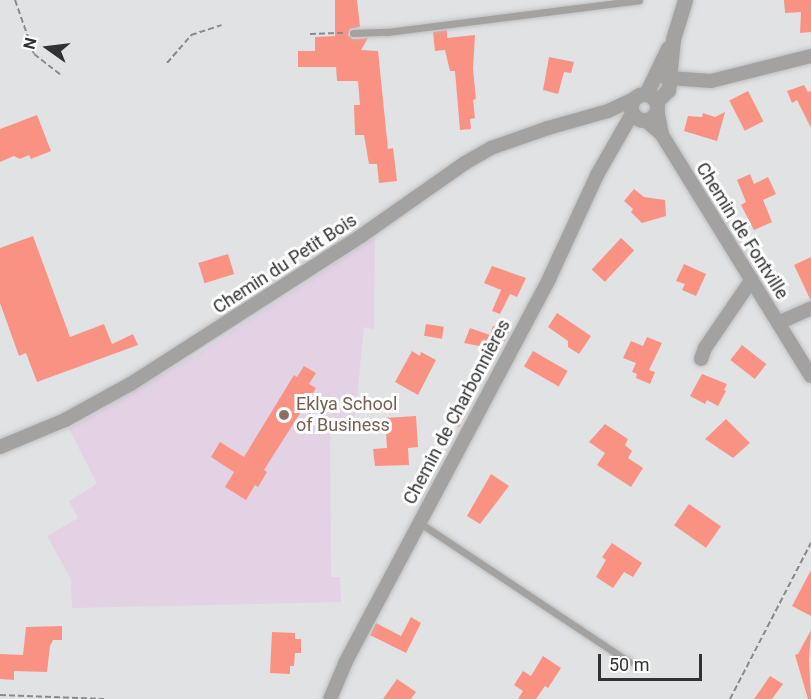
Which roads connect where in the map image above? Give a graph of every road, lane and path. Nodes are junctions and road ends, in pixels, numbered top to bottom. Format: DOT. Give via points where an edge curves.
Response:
graph roads {
  1 [pos="15,0"];
  2 [pos="639,0"];
  3 [pos="685,0"];
  4 [pos="221,25"];
  5 [pos="353,33"];
  6 [pos="310,34"];
  7 [pos="811,56"];
  8 [pos="167,63"];
  9 [pos="60,74"];
  10 [pos="664,80"];
  11 [pos="642,108"];
  12 [pos="752,279"];
  13 [pos="811,308"];
  14 [pos="778,323"];
  15 [pos="701,359"];
  16 [pos="811,376"];
  17 [pos="0,447"];
  18 [pos="420,523"];
  19 [pos="811,543"];
  20 [pos="628,662"];
  21 [pos="0,695"];
  22 [pos="104,699"];
  23 [pos="330,699"];
  24 [pos="730,699"];
  1 -- 9 [label="path" via="34,54"];
  2 -- 5 [label="lane"];
  3 -- 10 [label="street"];
  4 -- 8 [label="path" via="191,35"];
  5 -- 6 [label="path"];
  7 -- 10 [label="street" via="711,81"];
  10 -- 11 [label="street, Chemin de Charbonnières"];
  11 -- 12 [label="street, Chemin de Fontville"];
  11 -- 17 [label="street, Chemin du Petit Bois" via="590,116 491,148 132,382 64,420"];
  11 -- 18 [label="street, Chemin de Charbonnières" via="615,142 549,279"];
  12 -- 14 [label="street, Chemin de Fontville"];
  12 -- 15 [label="street"];
  13 -- 14 [label="street"];
  14 -- 16 [label="street, Chemin de Fontville"];
  18 -- 20 [label="lane"];
  18 -- 23 [label="street, Chemin de Charbonnières" via="345,663"];
  19 -- 24 [label="path"];
  21 -- 22 [label="path"];
}
